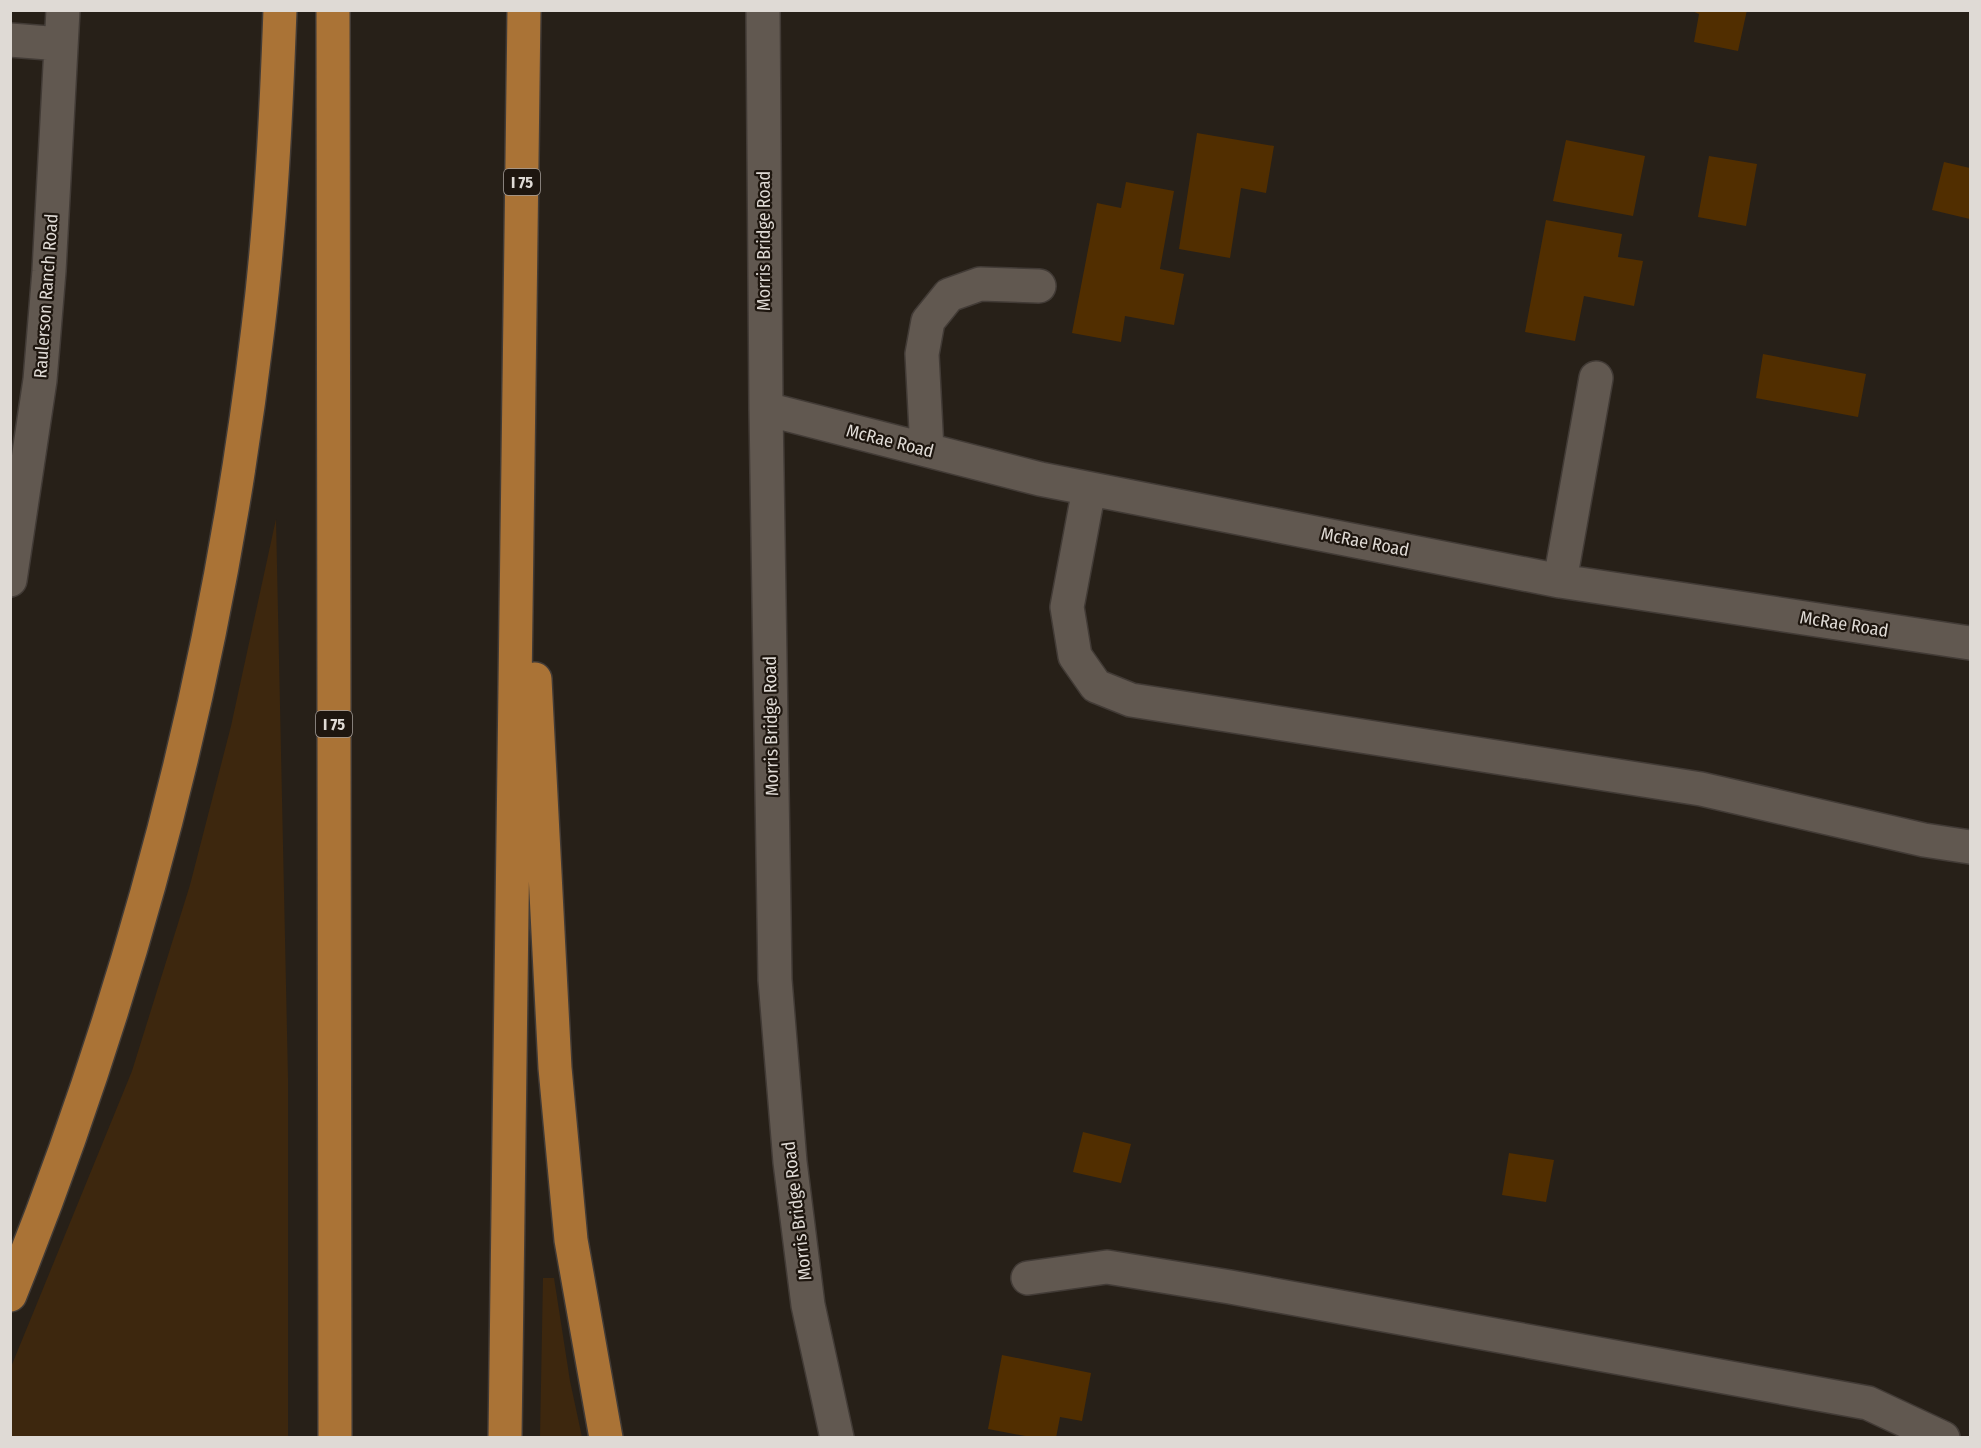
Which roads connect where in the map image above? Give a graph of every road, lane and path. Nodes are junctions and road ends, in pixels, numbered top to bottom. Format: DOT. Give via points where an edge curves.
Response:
graph roads {
  1 [pos="63,10"];
  2 [pos="280,10"];
  3 [pos="333,10"];
  4 [pos="524,10"];
  5 [pos="763,10"];
  6 [pos="10,40"];
  7 [pos="61,44"];
  8 [pos="1039,286"];
  9 [pos="519,354"];
  10 [pos="1596,378"];
  11 [pos="766,409"];
  12 [pos="927,450"];
  13 [pos="1089,489"];
  14 [pos="10,580"];
  15 [pos="1560,581"];
  16 [pos="1971,643"];
  17 [pos="1971,847"];
  18 [pos="1028,1278"];
  19 [pos="10,1295"];
  20 [pos="335,1437"];
  21 [pos="505,1437"];
  22 [pos="606,1437"];
  23 [pos="837,1437"];
  24 [pos="1943,1437"];
  1 -- 7 [label="street, Raulerson Ranch Road"];
  2 -- 19 [label="highway" via="275,149 258,327 233,506 199,682 165,829 124,974 80,1109"];
  3 -- 20 [label="highway, I 75"];
  4 -- 9 [label="highway, I 75"];
  5 -- 11 [label="street, Morris Bridge Road"];
  6 -- 7 [label="street"];
  7 -- 14 [label="street, Raulerson Ranch Road" via="40,380"];
  8 -- 12 [label="street" via="980,284 950,295 928,321 922,354"];
  9 -- 21 [label="highway, I 75"];
  9 -- 22 [label="highway" via="555,1068 571,1240"];
  10 -- 15 [label="street"];
  11 -- 12 [label="street, McRae Road"];
  11 -- 23 [label="street, Morris Bridge Road" via="775,980 790,1162 808,1305"];
  12 -- 13 [label="street, McRae Road"];
  13 -- 15 [label="street, McRae Road"];
  13 -- 17 [label="street" via="1067,608 1075,656 1096,686 1131,700 1701,789 1924,840"];
  15 -- 16 [label="street, McRae Road"];
  18 -- 24 [label="street" via="1107,1267 1230,1287 1868,1403"];
}
